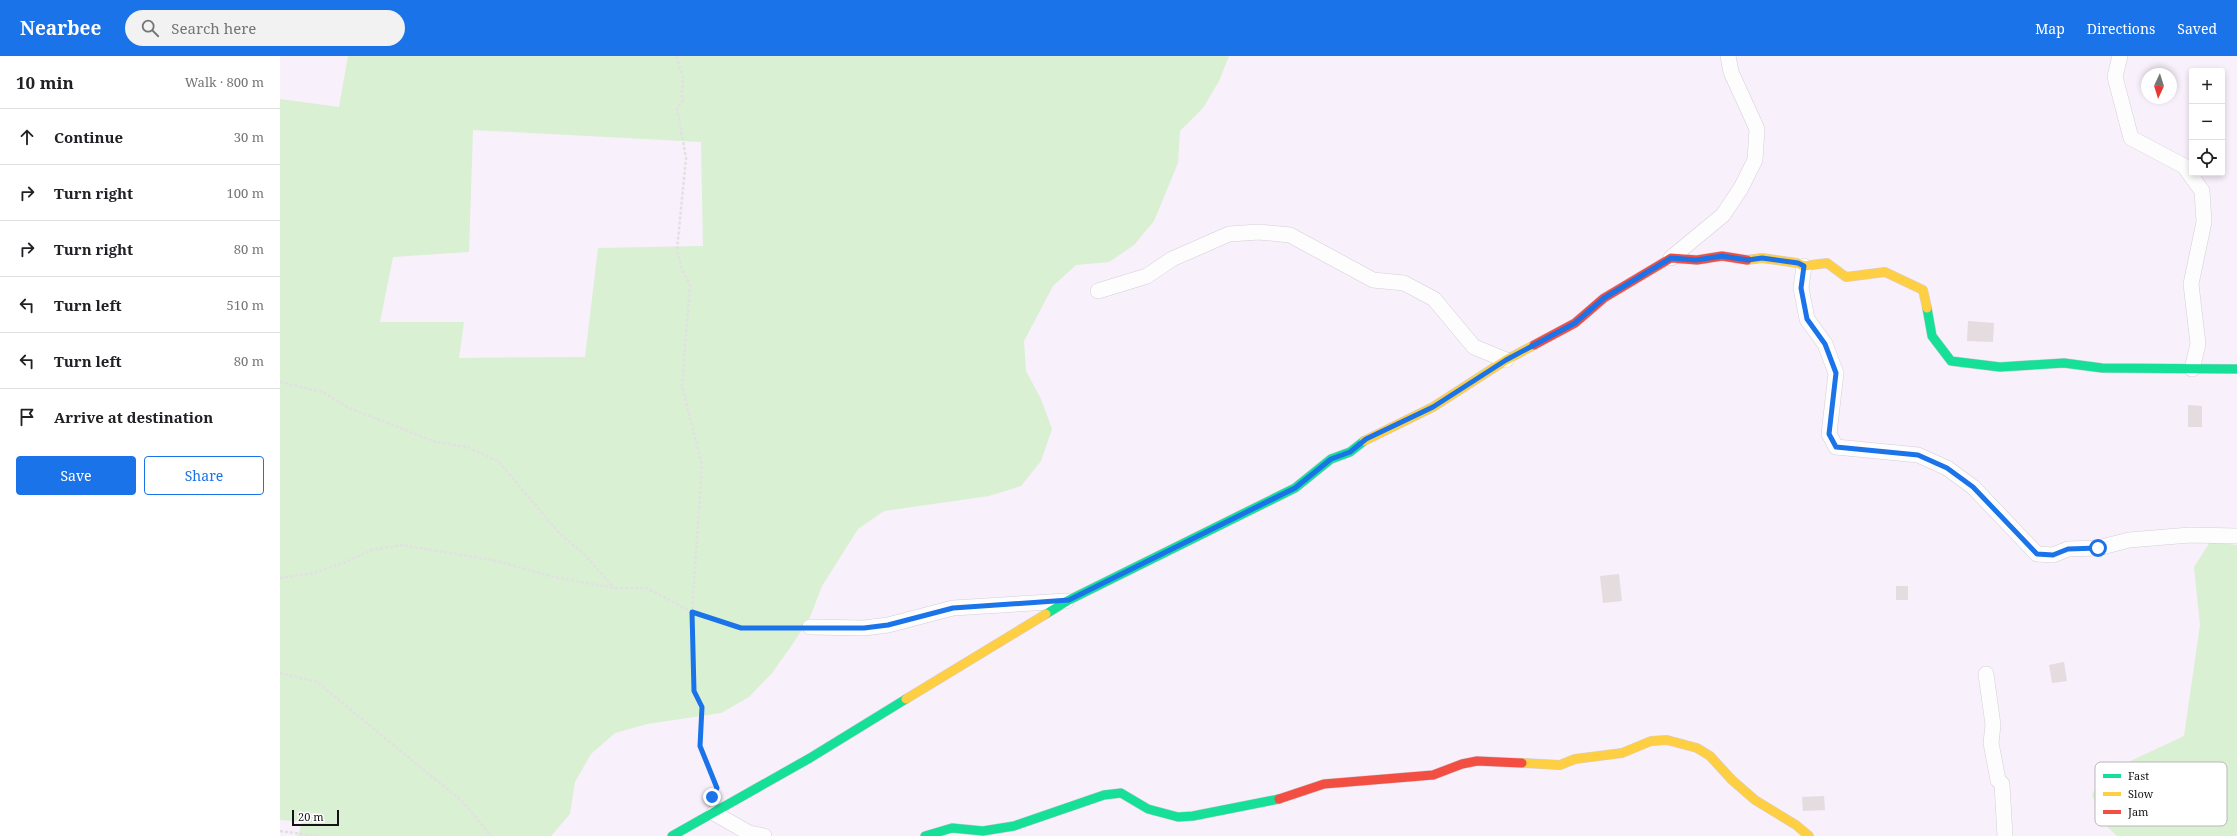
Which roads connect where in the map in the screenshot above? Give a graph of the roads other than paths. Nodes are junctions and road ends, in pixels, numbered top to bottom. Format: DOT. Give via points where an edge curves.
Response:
graph roads {
  1 [pos="1728,56"];
  2 [pos="2120,56"];
  3 [pos="1671,258"];
  4 [pos="1804,266"];
  5 [pos="1098,290"];
  6 [pos="1506,360"];
  7 [pos="2192,369"];
  8 [pos="2237,369"];
  9 [pos="2237,536"];
  10 [pos="1069,600"];
  11 [pos="810,627"];
  12 [pos="1986,674"];
  13 [pos="714,814"];
  14 [pos="672,836"];
  15 [pos="764,836"];
  16 [pos="925,836"];
  17 [pos="1808,836"];
  18 [pos="2006,836"];
  1 -- 3 [label="street" via="1731,72 1757,129 1755,160 1723,215"];
  2 -- 7 [label="street" via="2115,77 2131,138 2184,166 2202,191 2204,222 2191,284 2198,344"];
  3 -- 4 [label="street" via="1762,258"];
  3 -- 6 [label="street" via="1604,298 1575,323"];
  4 -- 7 [label="street" via="1827,263 1846,277 1885,272 1923,290 1932,336 1951,361 1998,367 2051,363 2089,364 2102,368"];
  4 -- 9 [label="street" via="1801,288 1807,319 1825,344 1836,373 1829,434 1836,447 1918,455 1947,468 1973,487 2037,554 2053,555 2068,549 2098,548 2129,540 2190,535"];
  5 -- 6 [label="street" via="1147,276 1172,259 1229,234 1259,232 1290,235 1373,280 1404,282 1434,299 1474,346"];
  6 -- 10 [label="street" via="1433,407 1366,439 1350,452 1331,459 1295,488"];
  7 -- 8 [label="street"];
  10 -- 11 [label="street" via="953,608 888,625 864,628"];
  10 -- 13 [label="street"];
  12 -- 18 [label="street" via="1993,725 1990,743 1998,780 2002,784"];
  13 -- 14 [label="street"];
  13 -- 15 [label="street" via="748,833"];
  16 -- 17 [label="street" via="952,828 983,831 1014,826 1104,795 1121,793 1148,809 1178,817 1193,816 1272,802 1324,784 1433,775 1477,761 1560,764 1575,759 1622,753 1651,741 1667,740 1697,748 1710,756 1755,800 1796,825"];
}
